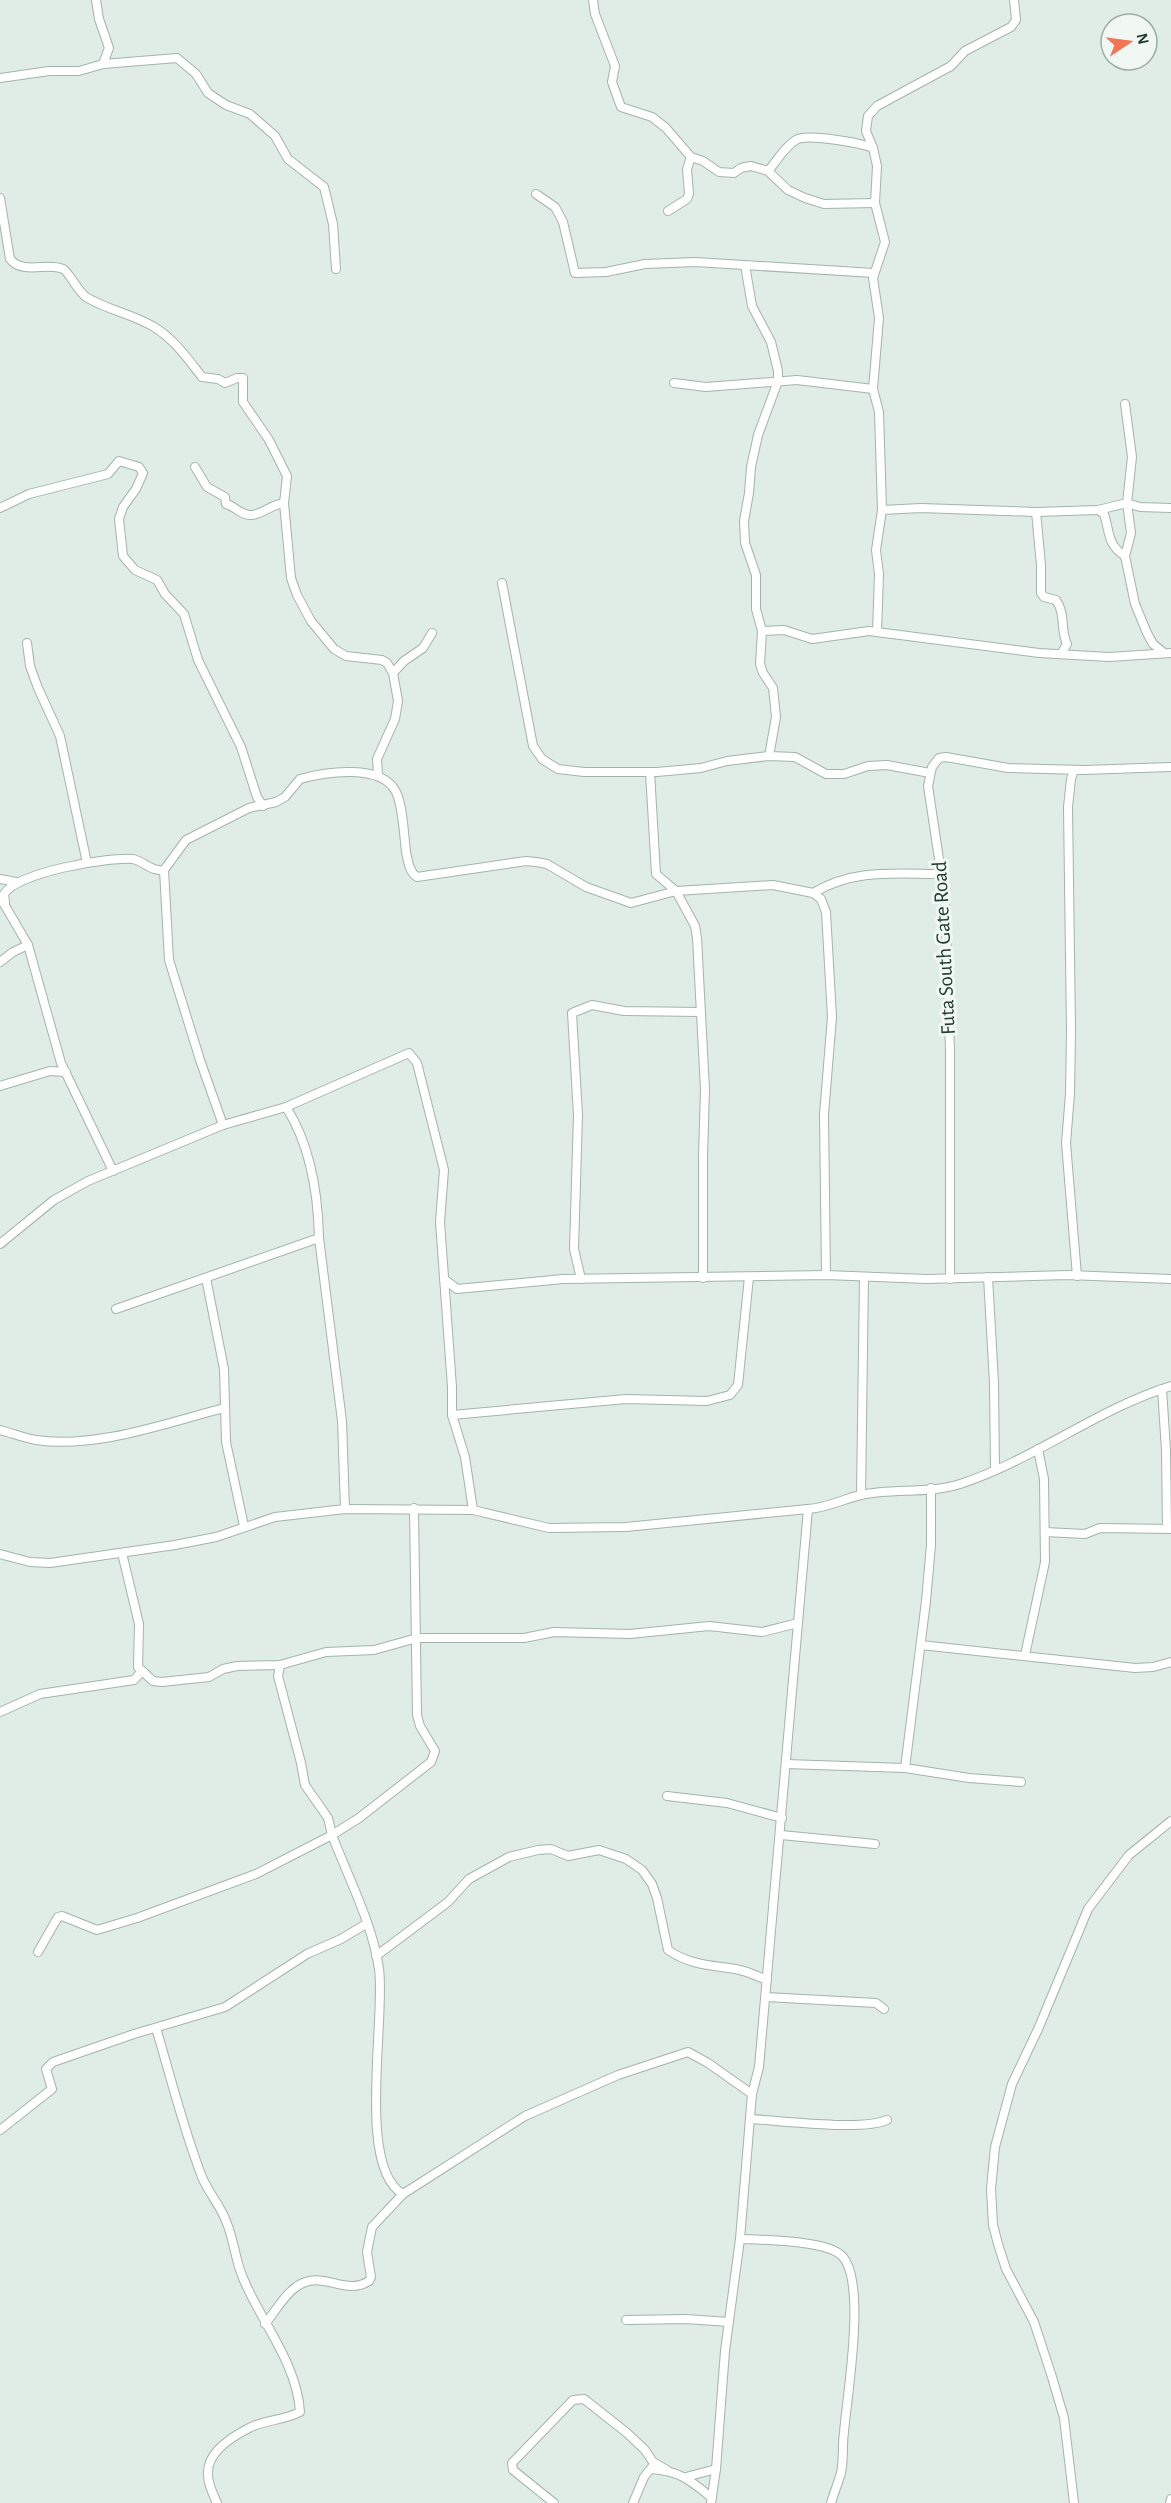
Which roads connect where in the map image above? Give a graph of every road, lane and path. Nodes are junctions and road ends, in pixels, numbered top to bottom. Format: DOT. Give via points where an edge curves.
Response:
graph roads {
  1 [pos="96,0"];
  2 [pos="593,0"];
  3 [pos="1014,0"];
  4 [pos="104,64"];
  5 [pos="0,78"];
  6 [pos="873,148"];
  7 [pos="691,157"];
  8 [pos="768,171"];
  9 [pos="536,194"];
  10 [pos="0,198"];
  11 [pos="875,203"];
  12 [pos="668,211"];
  13 [pos="745,265"];
  14 [pos="336,269"];
  15 [pos="874,273"];
  16 [pos="778,381"];
  17 [pos="674,383"];
  18 [pos="873,389"];
  19 [pos="1125,404"];
  20 [pos="195,467"];
  21 [pos="284,503"];
  22 [pos="1127,503"];
  23 [pos="0,508"];
  24 [pos="1171,508"];
  25 [pos="882,510"];
  26 [pos="1098,510"];
  27 [pos="1036,512"];
  28 [pos="1125,556"];
  29 [pos="502,583"];
  30 [pos="762,631"];
  31 [pos="877,632"];
  32 [pos="432,633"];
  33 [pos="27,644"];
  34 [pos="1167,653"];
  35 [pos="1061,654"];
  36 [pos="393,673"];
  37 [pos="769,756"];
  38 [pos="1171,767"];
  39 [pos="1074,770"];
  40 [pos="650,772"];
  41 [pos="930,773"];
  42 [pos="378,775"];
  43 [pos="263,806"];
  44 [pos="87,863"];
  45 [pos="164,870"];
  46 [pos="943,874"];
  47 [pos="0,879"];
  48 [pos="16,882"];
  49 [pos="676,891"];
  50 [pos="813,893"];
  51 [pos="2,899"];
  52 [pos="28,945"];
  53 [pos="0,962"];
  54 [pos="700,1012"];
  55 [pos="66,1072"];
  56 [pos="0,1086"];
  57 [pos="286,1107"];
  58 [pos="224,1125"];
  59 [pos="113,1171"];
  60 [pos="319,1238"];
  61 [pos="0,1244"];
  62 [pos="826,1275"];
  63 [pos="1077,1276"];
  64 [pos="749,1277"];
  65 [pos="864,1277"];
  66 [pos="988,1277"];
  67 [pos="206,1278"];
  68 [pos="703,1278"];
  69 [pos="444,1279"];
  70 [pos="581,1279"];
  71 [pos="950,1279"];
  72 [pos="1171,1279"];
  73 [pos="457,1289"];
  74 [pos="446,1304"];
  75 [pos="116,1309"];
  76 [pos="1171,1386"];
  77 [pos="1162,1389"];
  78 [pos="224,1408"];
  79 [pos="452,1415"];
  80 [pos="0,1430"];
  81 [pos="1038,1449"];
  82 [pos="995,1470"];
  83 [pos="931,1488"];
  84 [pos="861,1495"];
  85 [pos="414,1508"];
  86 [pos="345,1509"];
  87 [pos="808,1509"];
  88 [pos="473,1510"];
  89 [pos="244,1526"];
  90 [pos="1169,1529"];
  91 [pos="1045,1532"];
  92 [pos="122,1553"];
  93 [pos="0,1554"];
  94 [pos="798,1623"];
  95 [pos="417,1638"];
  96 [pos="921,1645"];
  97 [pos="1025,1655"];
  98 [pos="1171,1662"];
  99 [pos="280,1665"];
  100 [pos="138,1666"];
  101 [pos="0,1712"];
  102 [pos="786,1764"];
  103 [pos="905,1768"];
  104 [pos="1021,1782"];
  105 [pos="667,1796"];
  106 [pos="782,1818"];
  107 [pos="1171,1821"];
  108 [pos="332,1835"];
  109 [pos="781,1835"];
  110 [pos="875,1844"];
  111 [pos="366,1924"];
  112 [pos="38,1952"];
  113 [pos="376,1956"];
  114 [pos="767,1980"];
  115 [pos="766,1997"];
  116 [pos="885,2009"];
  117 [pos="156,2028"];
  118 [pos="752,2094"];
  119 [pos="752,2119"];
  120 [pos="887,2120"];
  121 [pos="0,2130"];
  122 [pos="403,2194"];
  123 [pos="740,2240"];
  124 [pos="626,2320"];
  125 [pos="729,2322"];
  126 [pos="265,2324"];
  127 [pos="652,2466"];
  128 [pos="716,2469"];
  129 [pos="686,2477"];
  130 [pos="712,2501"];
  131 [pos="217,2503"];
  132 [pos="554,2503"];
  133 [pos="633,2503"];
  134 [pos="831,2503"];
  135 [pos="1074,2503"];
  1 -- 4 [label="street" via="109,48"];
  2 -- 7 [label="street" via="615,66 612,82 621,107 652,117"];
  3 -- 6 [label="street" via="1016,20 1011,27 971,47 951,66 877,106 868,116 866,131"];
  4 -- 5 [label="street" via="79,71"];
  4 -- 14 [label="street" via="177,58 196,74 208,93 250,114 275,135 288,159 324,187 333,224"];
  6 -- 8 [label="street" via="800,138"];
  6 -- 11 [label="street" via="877,166"];
  7 -- 8 [label="street" via="725,174 747,166"];
  7 -- 12 [label="street" via="687,199"];
  8 -- 11 [label="street" via="788,190 824,204"];
  9 -- 13 [label="street" via="555,207 563,222 576,273 662,262"];
  10 -- 21 [label="street" via="12,262 66,271 85,296 155,327 180,349 202,377 225,383 243,378 243,402 287,476"];
  11 -- 15 [label="street" via="885,242"];
  13 -- 15 [label="street"];
  13 -- 16 [label="street" via="752,306 771,342"];
  15 -- 18 [label="street" via="879,318"];
  16 -- 17 [label="street" via="706,387"];
  16 -- 18 [label="street"];
  16 -- 30 [label="street" via="758,435 744,521 745,543 756,575 757,616"];
  18 -- 25 [label="street" via="879,412"];
  19 -- 22 [label="street" via="1132,457"];
  20 -- 21 [label="street" via="207,487 225,497 226,504 238,512 251,515"];
  21 -- 36 [label="street" via="291,578 307,615 339,653 382,660"];
  22 -- 24 [label="street"];
  22 -- 26 [label="street"];
  22 -- 28 [label="street" via="1131,533"];
  23 -- 43 [label="street" via="29,494 108,474 119,461 139,467 143,473 119,519 123,555 135,570 157,580 184,614 198,660 234,728 256,797"];
  25 -- 27 [label="street"];
  25 -- 31 [label="street" via="876,550"];
  26 -- 27 [label="street"];
  26 -- 28 [label="street" via="1104,514 1111,544"];
  27 -- 35 [label="street" via="1041,593 1056,600 1062,611 1067,645"];
  28 -- 34 [label="street" via="1135,604 1147,633 1153,644"];
  29 -- 40 [label="street" via="536,753 567,771"];
  30 -- 31 [label="street" via="784,630 812,639 858,631"];
  30 -- 37 [label="street" via="760,664 773,688 776,717"];
  31 -- 35 [label="street"];
  32 -- 36 [label="street" via="423,648"];
  33 -- 44 [label="street" via="30,666 60,736"];
  34 -- 35 [label="street" via="1109,657"];
  36 -- 42 [label="street" via="398,701 395,719 377,759"];
  37 -- 40 [label="street"];
  37 -- 41 [label="street" via="795,757 826,774 887,765"];
  38 -- 39 [label="street"];
  39 -- 41 [label="street" via="1008,768 945,757 939,758"];
  39 -- 63 [label="street" via="1068,828 1071,1031 1066,1143"];
  40 -- 49 [label="street" via="656,873"];
  41 -- 46 [label="street, Futa South Gate Road" via="928,786"];
  42 -- 43 [label="street" via="345,771 300,778 285,796"];
  42 -- 49 [label="street" via="398,795 407,860 417,877 526,861 547,864 586,887 623,901 635,902"];
  43 -- 45 [label="street" via="249,808 186,840"];
  44 -- 45 [label="street" via="133,859 155,870"];
  44 -- 48 [label="street"];
  45 -- 58 [label="street" via="169,960"];
  46 -- 50 [label="street" via="868,874 832,881"];
  46 -- 71 [label="street, Futa South Gate Road" via="950,1051"];
  47 -- 48 [label="street"];
  48 -- 51 [label="street"];
  49 -- 50 [label="street" via="773,885"];
  49 -- 54 [label="street" via="695,926"];
  50 -- 62 [label="street" via="821,899 826,912 832,1017 824,1114"];
  51 -- 52 [label="street"];
  52 -- 53 [label="street"];
  52 -- 55 [label="street"];
  54 -- 68 [label="street" via="705,1089"];
  54 -- 70 [label="street" via="624,1011 592,1005 572,1013 578,1115 574,1249"];
  55 -- 56 [label="street" via="50,1071"];
  55 -- 59 [label="street"];
  57 -- 58 [label="street"];
  57 -- 60 [label="street" via="309,1158 319,1208"];
  57 -- 69 [label="street" via="399,1056 413,1056 444,1170 440,1222"];
  58 -- 59 [label="street"];
  59 -- 61 [label="street" via="54,1200"];
  60 -- 67 [label="street"];
  60 -- 86 [label="street" via="342,1421"];
  62 -- 64 [label="street"];
  62 -- 65 [label="street"];
  63 -- 66 [label="street"];
  63 -- 72 [label="street"];
  64 -- 68 [label="street"];
  64 -- 79 [label="street" via="738,1385 730,1395 707,1401 626,1400"];
  65 -- 71 [label="street"];
  65 -- 84 [label="street"];
  66 -- 71 [label="street"];
  66 -- 82 [label="street"];
  67 -- 75 [label="street"];
  67 -- 78 [label="street" via="224,1369"];
  68 -- 70 [label="street"];
  69 -- 73 [label="street"];
  69 -- 74 [label="street"];
  70 -- 73 [label="street"];
  73 -- 74 [label="street"];
  74 -- 79 [label="street"];
  76 -- 77 [label="street"];
  77 -- 81 [label="street" via="1126,1403"];
  77 -- 90 [label="street"];
  78 -- 80 [label="street" via="80,1441 36,1440"];
  78 -- 89 [label="street" via="226,1442"];
  79 -- 88 [label="street" via="465,1456"];
  81 -- 82 [label="street"];
  81 -- 91 [label="street" via="1044,1479"];
  82 -- 83 [label="street" via="959,1484"];
  83 -- 84 [label="street"];
  83 -- 96 [label="street" via="931,1545"];
  84 -- 87 [label="street"];
  85 -- 86 [label="street"];
  85 -- 88 [label="street"];
  85 -- 95 [label="street"];
  86 -- 89 [label="street" via="275,1517"];
  87 -- 88 [label="street" via="626,1527 557,1528"];
  87 -- 94 [label="street"];
  89 -- 92 [label="street" via="216,1537"];
  90 -- 91 [label="street"];
  91 -- 97 [label="street" via="1042,1579"];
  92 -- 93 [label="street" via="50,1563"];
  92 -- 100 [label="street" via="139,1624"];
  94 -- 95 [label="street" via="762,1632 709,1626 630,1634 554,1632 533,1637"];
  94 -- 102 [label="street"];
  95 -- 99 [label="street" via="374,1650 326,1652"];
  95 -- 108 [label="street" via="417,1715 434,1756 405,1784"];
  96 -- 97 [label="street"];
  96 -- 103 [label="street"];
  97 -- 98 [label="street" via="1135,1668"];
  99 -- 100 [label="street" via="237,1666 204,1678 157,1683"];
  99 -- 108 [label="street" via="278,1676 302,1777 328,1818"];
  100 -- 101 [label="street" via="142,1671 134,1680 40,1694"];
  102 -- 103 [label="street"];
  102 -- 106 [label="street"];
  103 -- 104 [label="street"];
  105 -- 106 [label="street" via="727,1803"];
  106 -- 109 [label="street"];
  107 -- 135 [label="street" via="1129,1855 1088,1909 1012,2084 995,2147 993,2224 1006,2269 1034,2322 1064,2418"];
  108 -- 111 [label="street"];
  108 -- 112 [label="street" via="256,1874 97,1930 58,1917"];
  109 -- 110 [label="street"];
  109 -- 114 [label="street"];
  111 -- 113 [label="street"];
  111 -- 117 [label="street" via="307,1954 225,2007"];
  113 -- 114 [label="street" via="448,1902 469,1879 509,1857 538,1850 551,1849 568,1856 599,1850 626,1859 642,1870 652,1884 668,1950 704,1966 742,1971"];
  113 -- 122 [label="street" via="381,1994 375,2119 388,2180 393,2189"];
  114 -- 115 [label="street"];
  115 -- 116 [label="street" via="876,2003"];
  115 -- 118 [label="street" via="759,2067"];
  117 -- 121 [label="street" via="48,2065 52,2089"];
  117 -- 126 [label="street" via="186,2137 203,2180 226,2221 236,2261"];
  118 -- 119 [label="street"];
  118 -- 122 [label="street" via="694,2054 681,2053 618,2075 525,2116"];
  119 -- 120 [label="street" via="827,2124"];
  119 -- 123 [label="street" via="742,2189"];
  122 -- 126 [label="street" via="372,2227 367,2252 369,2281 354,2286 324,2279 307,2280 293,2289"];
  123 -- 125 [label="street"];
  123 -- 134 [label="street" via="791,2241 826,2249 841,2254 849,2267 853,2280 853,2337 841,2471"];
  124 -- 125 [label="street"];
  125 -- 128 [label="street"];
  126 -- 131 [label="street" via="291,2373 300,2412 253,2426 215,2453 207,2472"];
  127 -- 129 [label="street"];
  127 -- 132 [label="street" via="645,2450 627,2433 584,2399 573,2400 512,2463 513,2470"];
  127 -- 133 [label="street"];
  128 -- 129 [label="street"];
  128 -- 130 [label="street"];
  129 -- 130 [label="street"];
}
